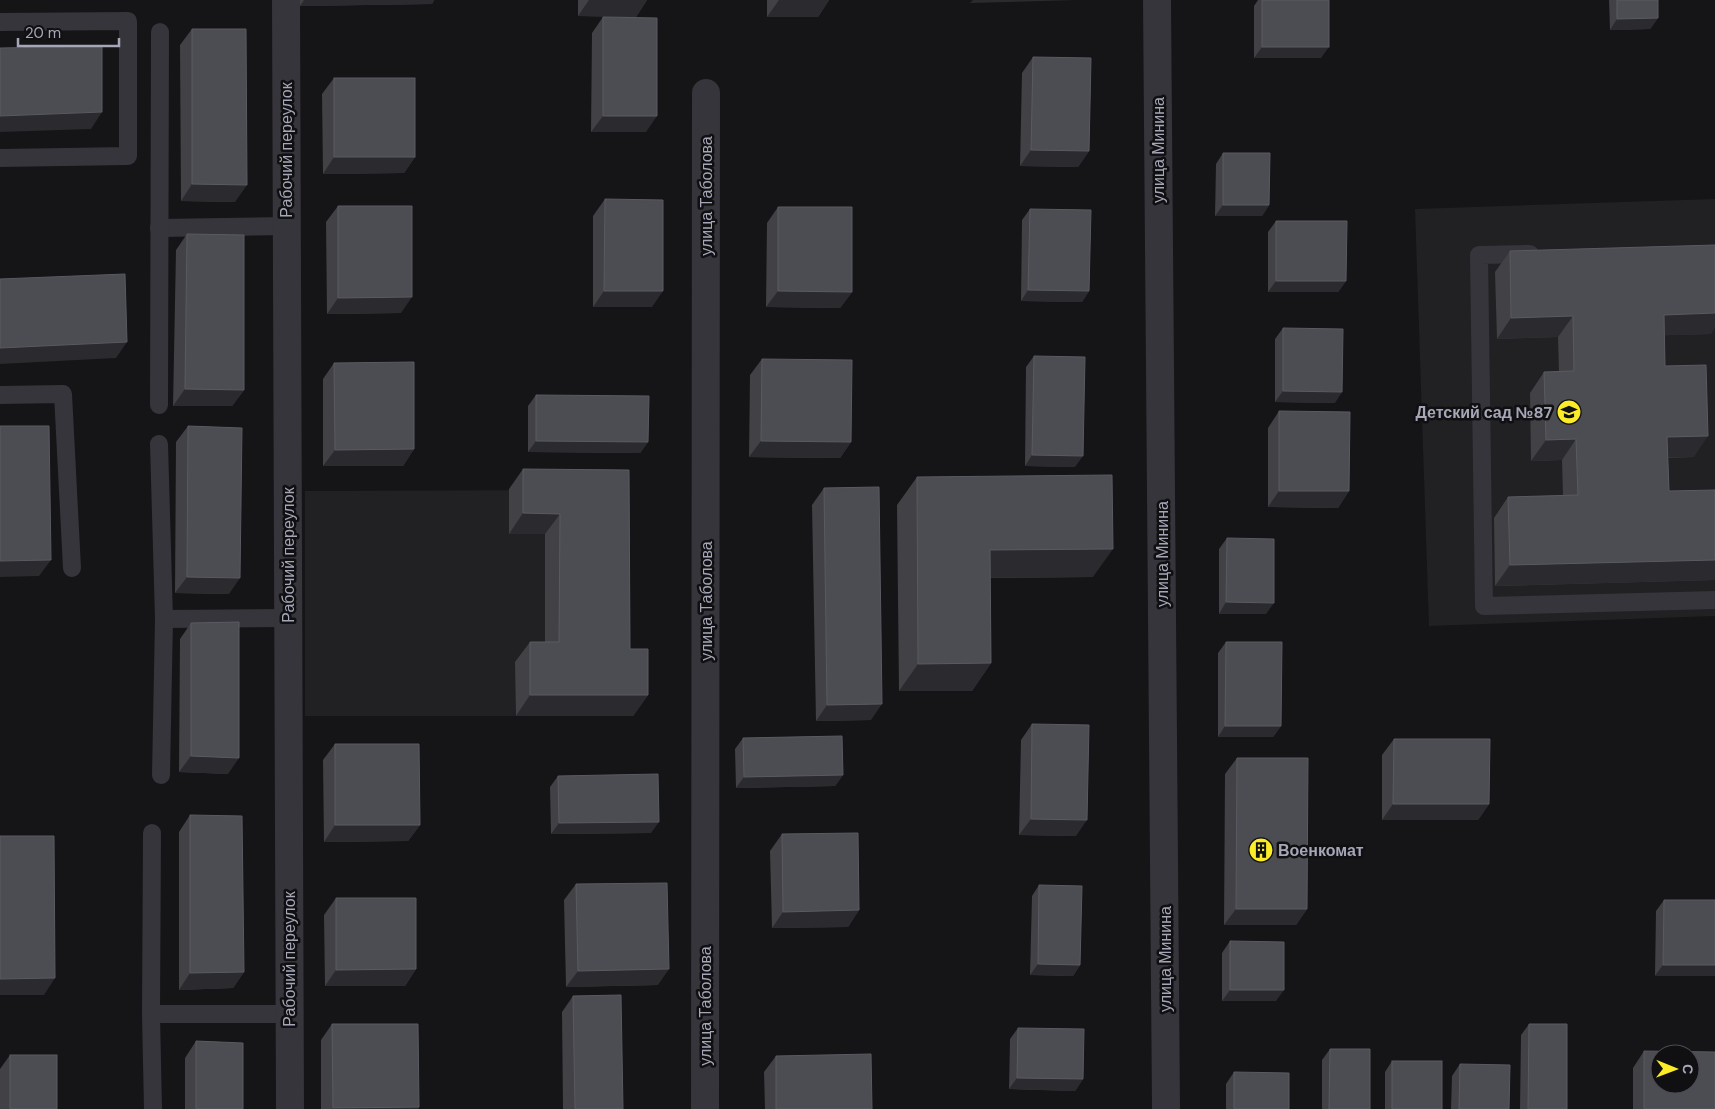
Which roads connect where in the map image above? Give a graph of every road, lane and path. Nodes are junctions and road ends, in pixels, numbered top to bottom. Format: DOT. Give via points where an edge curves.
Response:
graph roads {
  1 [pos="286,0"];
  2 [pos="1157,0"];
  3 [pos="0,22"];
  4 [pos="160,32"];
  5 [pos="706,93"];
  6 [pos="0,158"];
  7 [pos="287,226"];
  8 [pos="159,228"];
  9 [pos="1548,254"];
  10 [pos="0,395"];
  11 [pos="159,405"];
  12 [pos="159,444"];
  13 [pos="72,568"];
  14 [pos="1715,600"];
  15 [pos="288,618"];
  16 [pos="164,619"];
  17 [pos="161,775"];
  18 [pos="152,833"];
  19 [pos="151,1014"];
  20 [pos="289,1014"];
  21 [pos="153,1109"];
  22 [pos="290,1109"];
  23 [pos="705,1109"];
  24 [pos="1166,1109"];
  1 -- 7 [label="street, Рабочий переулок"];
  2 -- 24 [label="street, улица Минина"];
  3 -- 6 [label="lane" via="128,21 128,156"];
  4 -- 8 [label="lane"];
  5 -- 23 [label="street, улица Таболова"];
  7 -- 8 [label="lane"];
  7 -- 15 [label="street, Рабочий переулок"];
  8 -- 11 [label="lane"];
  9 -- 14 [label="lane" via="1478,255 1484,606"];
  10 -- 13 [label="lane" via="64,394"];
  12 -- 16 [label="lane"];
  15 -- 16 [label="lane"];
  15 -- 20 [label="street, Рабочий переулок"];
  16 -- 17 [label="lane"];
  18 -- 19 [label="lane"];
  19 -- 20 [label="lane"];
  19 -- 21 [label="lane"];
  20 -- 22 [label="street, Рабочий переулок"];
}
